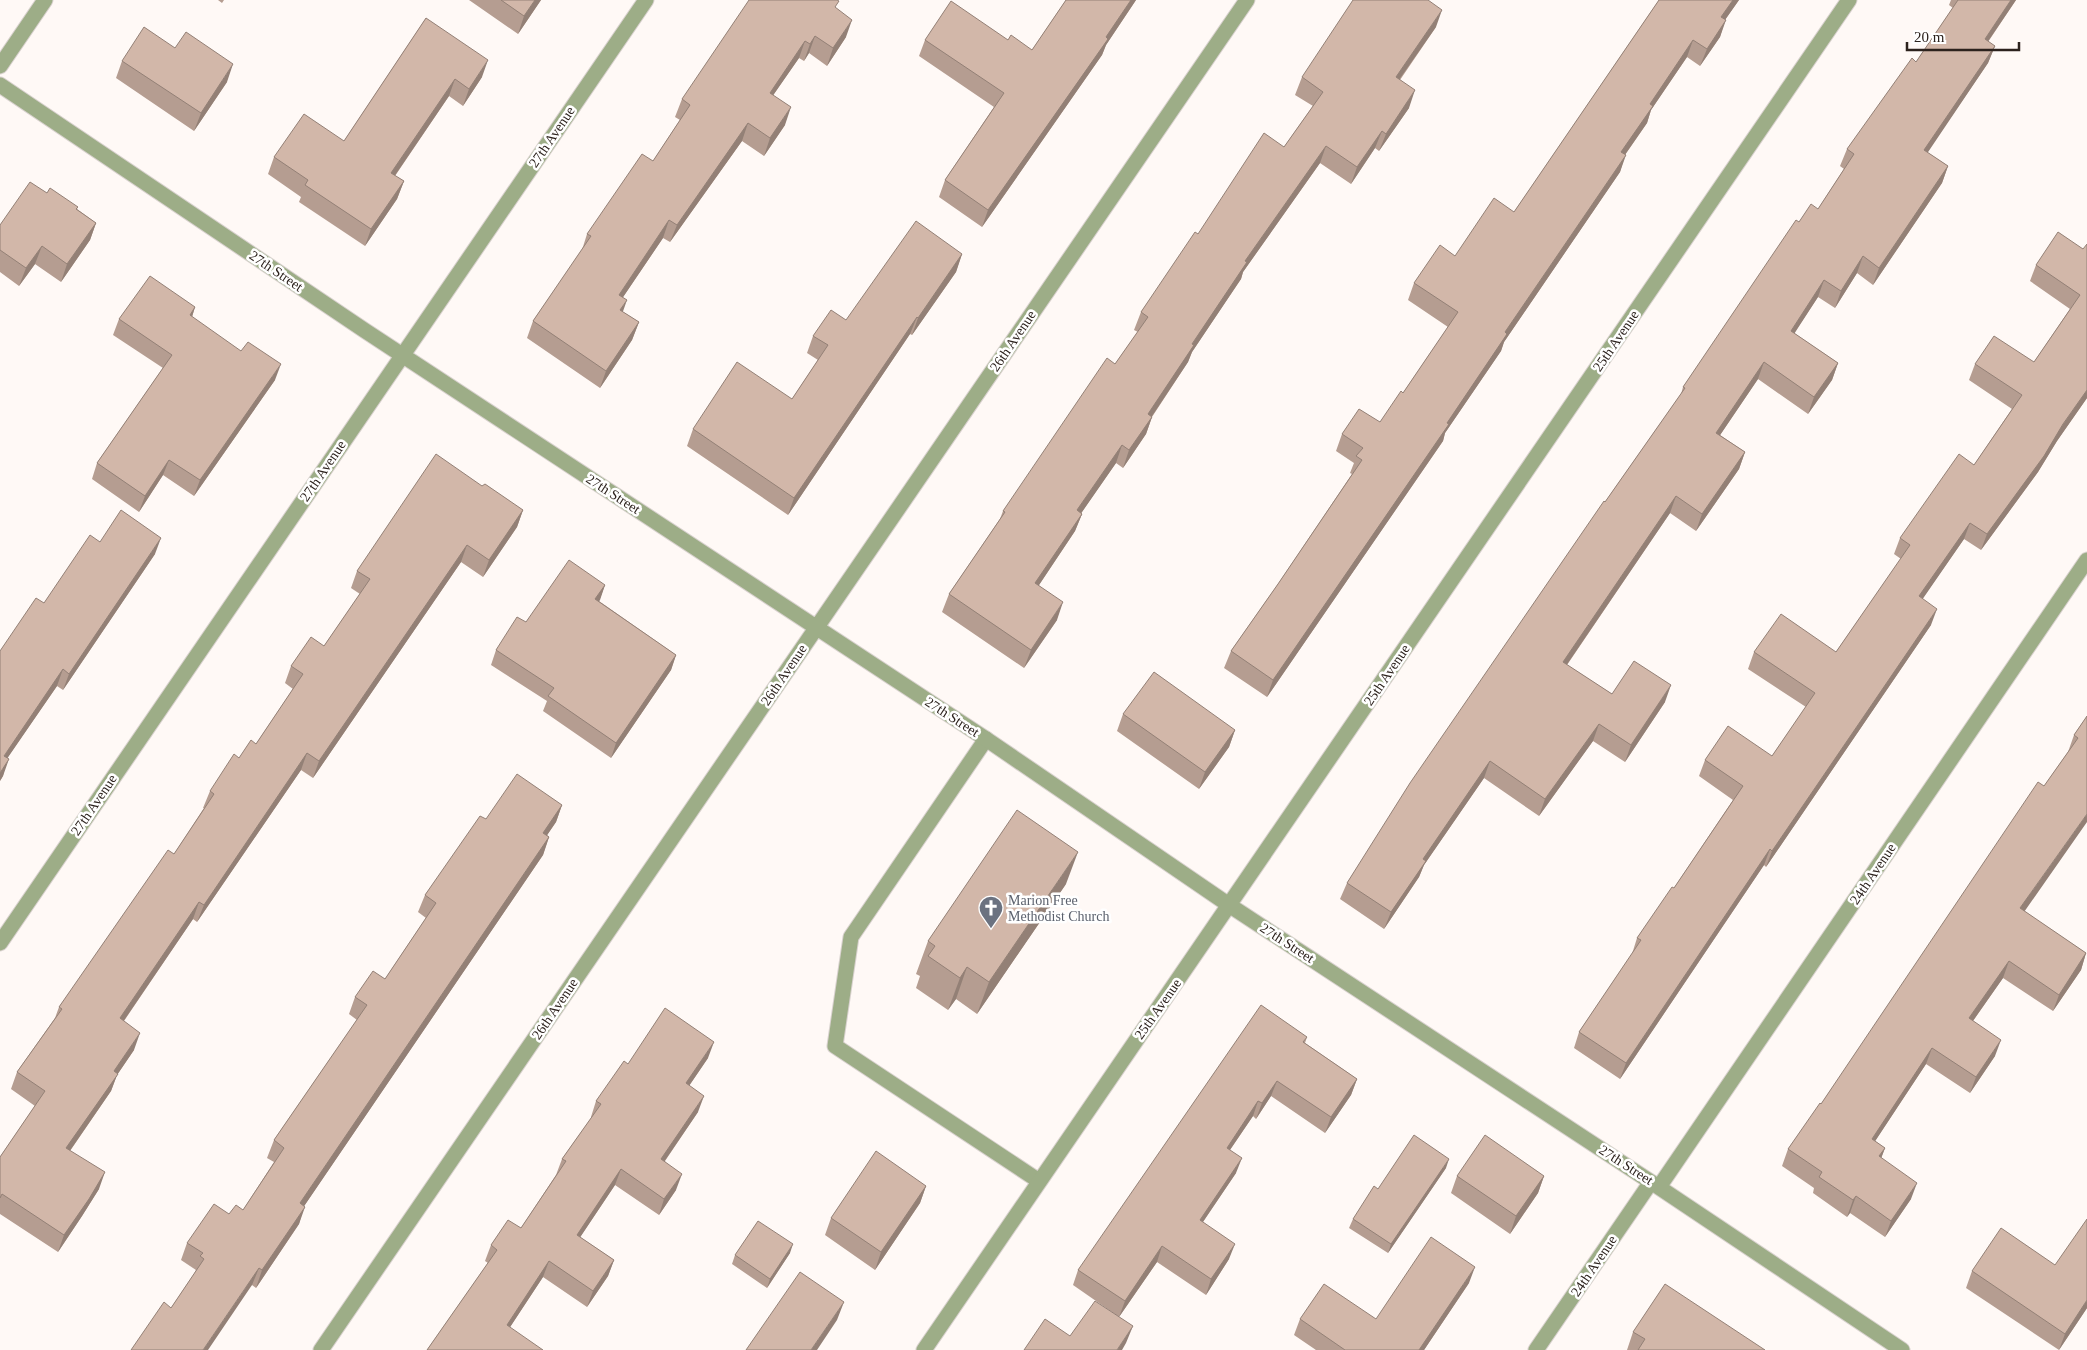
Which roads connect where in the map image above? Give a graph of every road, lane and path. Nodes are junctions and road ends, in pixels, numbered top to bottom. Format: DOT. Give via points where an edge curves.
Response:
graph roads {
  1 [pos="45,0"];
  2 [pos="646,0"];
  3 [pos="1248,0"];
  4 [pos="1849,0"];
  5 [pos="0,66"];
  6 [pos="0,85"];
  7 [pos="402,356"];
  8 [pos="2087,560"];
  9 [pos="817,628"];
  10 [pos="986,739"];
  11 [pos="1229,906"];
  12 [pos="0,942"];
  13 [pos="1039,1181"];
  14 [pos="1655,1184"];
  15 [pos="321,1350"];
  16 [pos="924,1350"];
  17 [pos="1536,1350"];
  18 [pos="1902,1350"];
  1 -- 5 [label="street"];
  2 -- 7 [label="street, 27th Avenue"];
  3 -- 9 [label="street, 26th Avenue"];
  4 -- 11 [label="street, 25th Avenue"];
  6 -- 7 [label="street, 27th Street"];
  7 -- 9 [label="street, 27th Street"];
  7 -- 12 [label="street, 27th Avenue"];
  8 -- 14 [label="street, 24th Avenue"];
  9 -- 10 [label="street, 27th Street"];
  9 -- 15 [label="street, 26th Avenue"];
  10 -- 11 [label="street, 27th Street"];
  10 -- 13 [label="street" via="851,937 836,1046"];
  11 -- 13 [label="street, 25th Avenue"];
  11 -- 14 [label="street, 27th Street"];
  13 -- 16 [label="street, 25th Avenue"];
  14 -- 17 [label="street, 24th Avenue"];
  14 -- 18 [label="street, 27th Street"];
}
